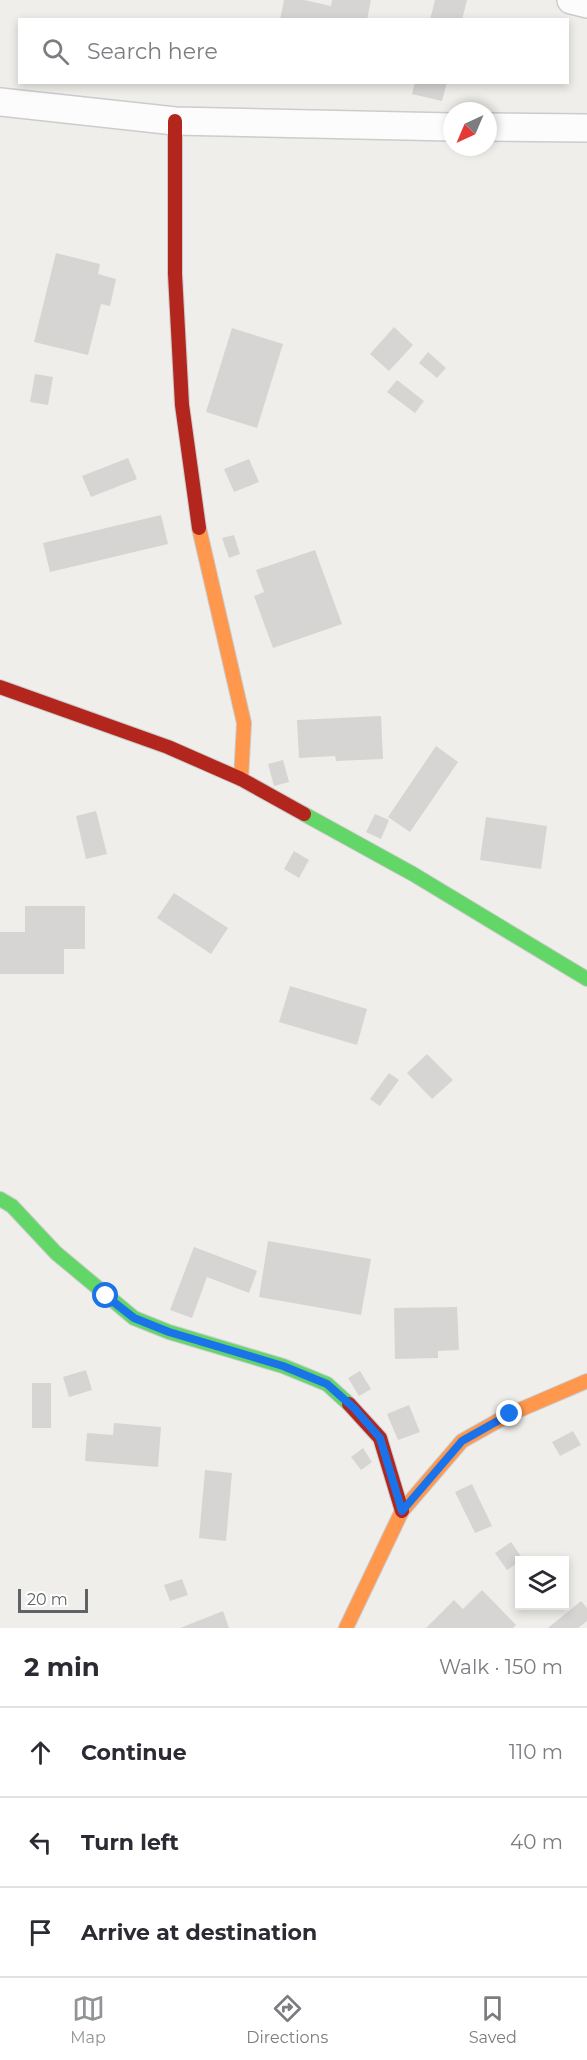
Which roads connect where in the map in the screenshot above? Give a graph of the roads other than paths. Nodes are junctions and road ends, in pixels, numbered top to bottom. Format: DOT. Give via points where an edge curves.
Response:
graph roads {
  1 [pos="571,0"];
  2 [pos="587,4"];
  3 [pos="0,102"];
  4 [pos="175,121"];
  5 [pos="443,127"];
  6 [pos="497,127"];
  7 [pos="587,128"];
  8 [pos="0,687"];
  9 [pos="241,779"];
  10 [pos="587,979"];
  11 [pos="0,1199"];
  12 [pos="587,1381"];
  13 [pos="402,1511"];
  14 [pos="346,1628"];
  1 -- 2 [label="street"];
  3 -- 4 [label="street"];
  4 -- 5 [label="street"];
  4 -- 9 [label="street" via="175,274 182,405 200,535 244,723"];
  6 -- 7 [label="street"];
  8 -- 9 [label="street" via="168,747"];
  9 -- 10 [label="street" via="413,874"];
  11 -- 13 [label="street" via="12,1206 56,1253 134,1318 327,1384 380,1438"];
  12 -- 13 [label="street" via="510,1414 462,1441"];
  13 -- 14 [label="street"];
}
